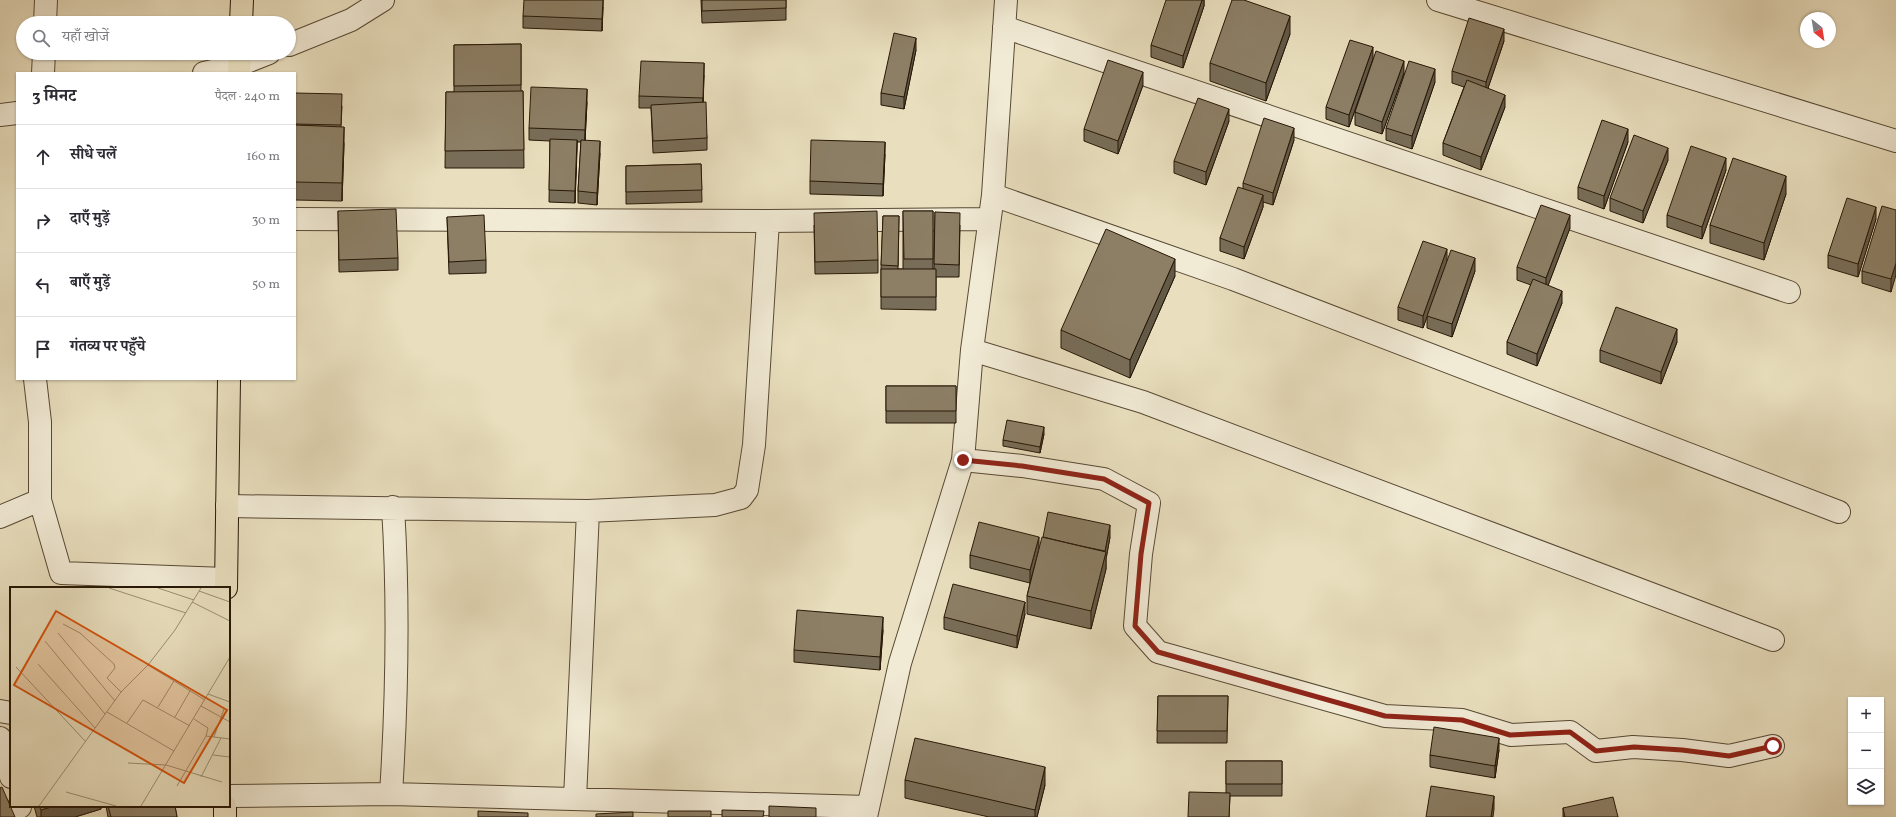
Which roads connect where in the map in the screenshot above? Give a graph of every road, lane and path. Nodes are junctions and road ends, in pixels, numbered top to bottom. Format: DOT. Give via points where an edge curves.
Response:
graph roads {
  1 [pos="46,0"];
  2 [pos="242,0"];
  3 [pos="383,0"];
  4 [pos="1006,0"];
  5 [pos="1438,0"];
  6 [pos="45,16"];
  7 [pos="241,16"];
  8 [pos="1004,27"];
  9 [pos="296,42"];
  10 [pos="44,60"];
  11 [pos="250,60"];
  12 [pos="239,64"];
  13 [pos="43,72"];
  14 [pos="208,72"];
  15 [pos="16,113"];
  16 [pos="0,115"];
  17 [pos="1896,141"];
  18 [pos="993,195"];
  19 [pos="296,219"];
  20 [pos="989,219"];
  21 [pos="768,221"];
  22 [pos="1789,292"];
  23 [pos="972,350"];
  24 [pos="35,380"];
  25 [pos="229,380"];
  26 [pos="963,460"];
  27 [pos="40,500"];
  28 [pos="227,506"];
  29 [pos="393,507"];
  30 [pos="588,511"];
  31 [pos="1839,512"];
  32 [pos="0,517"];
  33 [pos="226,584"];
  34 [pos="1773,640"];
  35 [pos="0,711"];
  36 [pos="10,713"];
  37 [pos="0,738"];
  38 [pos="1773,746"];
  39 [pos="10,773"];
  40 [pos="391,794"];
  41 [pos="230,796"];
  42 [pos="575,799"];
  43 [pos="867,812"];
  1 -- 6 [label="street"];
  2 -- 7 [label="main road"];
  3 -- 9 [label="street" via="351,20"];
  4 -- 8 [label="street"];
  5 -- 17 [label="street"];
  8 -- 18 [label="street"];
  8 -- 22 [label="street"];
  10 -- 13 [label="street"];
  11 -- 12 [label="street"];
  12 -- 14 [label="street"];
  15 -- 16 [label="street"];
  18 -- 20 [label="street"];
  18 -- 31 [label="street" via="1233,279"];
  19 -- 21 [label="street"];
  20 -- 21 [label="street"];
  20 -- 23 [label="street"];
  21 -- 30 [label="street" via="754,445 747,490 741,498 715,505"];
  23 -- 26 [label="street"];
  23 -- 34 [label="street" via="1142,402"];
  24 -- 27 [label="street" via="40,422"];
  25 -- 28 [label="main road"];
  26 -- 38 [label="street" via="1104,479 1149,503 1141,554 1135,626 1158,652 1385,716 1462,720 1510,735 1570,732 1596,751 1634,747 1729,756"];
  26 -- 43 [label="street" via="900,663"];
  27 -- 32 [label="street"];
  27 -- 33 [label="street" via="61,573"];
  28 -- 29 [label="street"];
  28 -- 33 [label="main road"];
  29 -- 30 [label="street"];
  29 -- 40 [label="street" via="397,705"];
  30 -- 42 [label="street"];
  35 -- 36 [label="street"];
  37 -- 39 [label="street"];
  40 -- 41 [label="street"];
  40 -- 42 [label="street"];
  42 -- 43 [label="street"];
}
